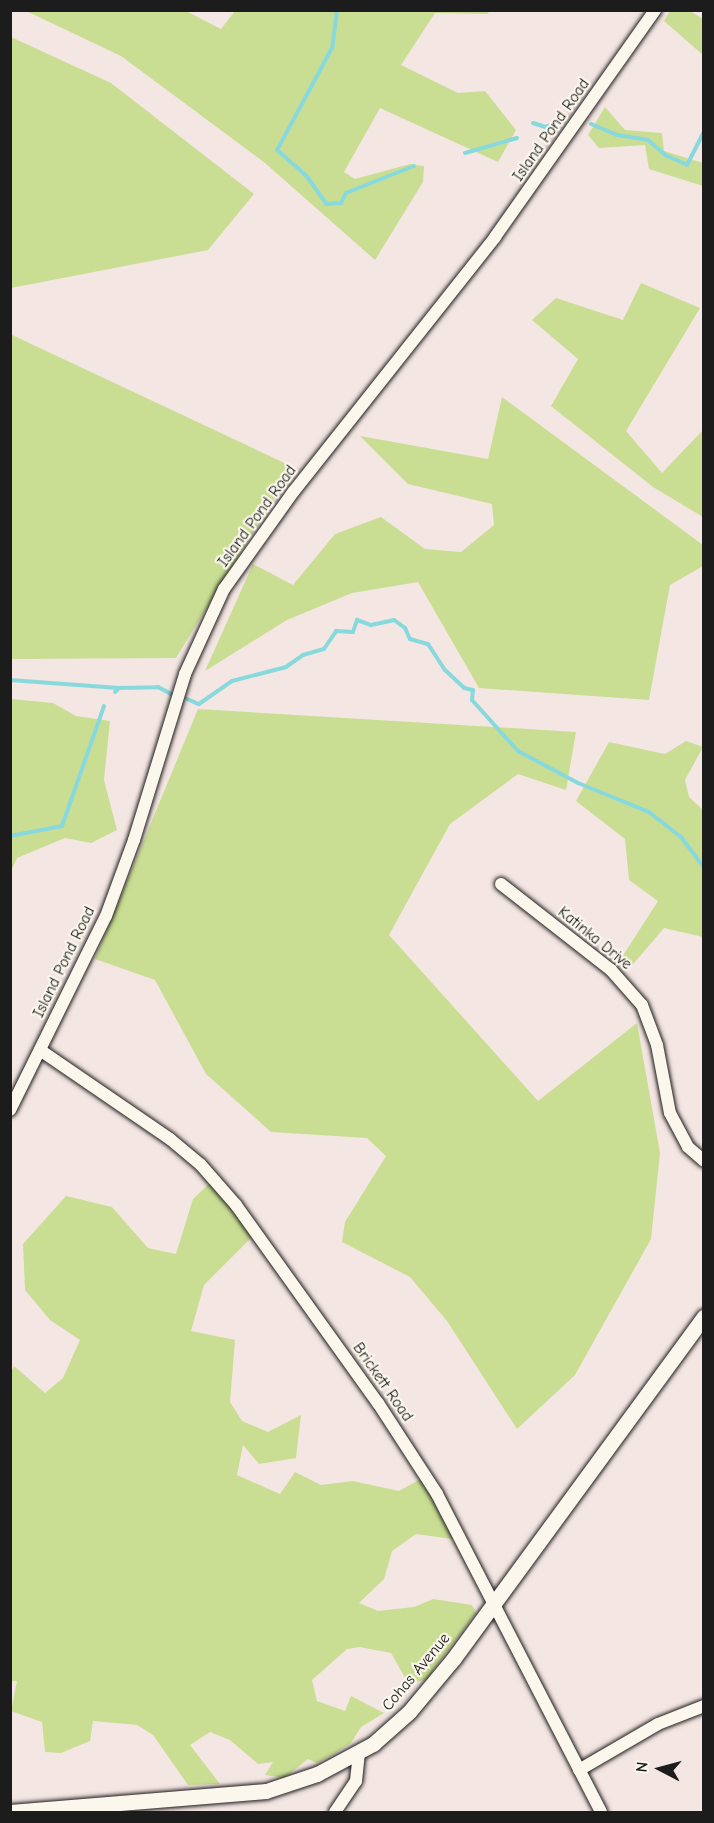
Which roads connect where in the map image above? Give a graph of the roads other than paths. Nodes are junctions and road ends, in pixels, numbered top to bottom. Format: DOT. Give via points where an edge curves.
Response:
graph roads {
  1 [pos="655,10"];
  2 [pos="501,884"];
  3 [pos="40,1050"];
  4 [pos="10,1110"];
  5 [pos="704,1161"];
  6 [pos="704,1317"];
  7 [pos="493,1602"];
  8 [pos="704,1706"];
  9 [pos="359,1753"];
  10 [pos="579,1770"];
  11 [pos="10,1812"];
  12 [pos="334,1812"];
  13 [pos="601,1812"];
  1 -- 3 [label="street, Island Pond Road" via="495,237 294,491 224,589 185,674 117,888"];
  2 -- 5 [label="street, Katinka Drive" via="610,970 642,1005 657,1045 670,1113 688,1147"];
  3 -- 4 [label="street, Island Pond Road"];
  3 -- 7 [label="street, Brickett Road" via="170,1139 220,1184 401,1437 452,1521"];
  6 -- 7 [label="street, Cohas Avenue"];
  7 -- 9 [label="street, Cohas Avenue" via="430,1689 388,1733"];
  7 -- 10 [label="street, Brickett Road"];
  8 -- 10 [label="street" via="658,1724"];
  9 -- 11 [label="street, Cohas Avenue" via="317,1774 266,1791"];
  9 -- 12 [label="street" via="356,1781"];
  10 -- 13 [label="street, Brickett Road"];
}
